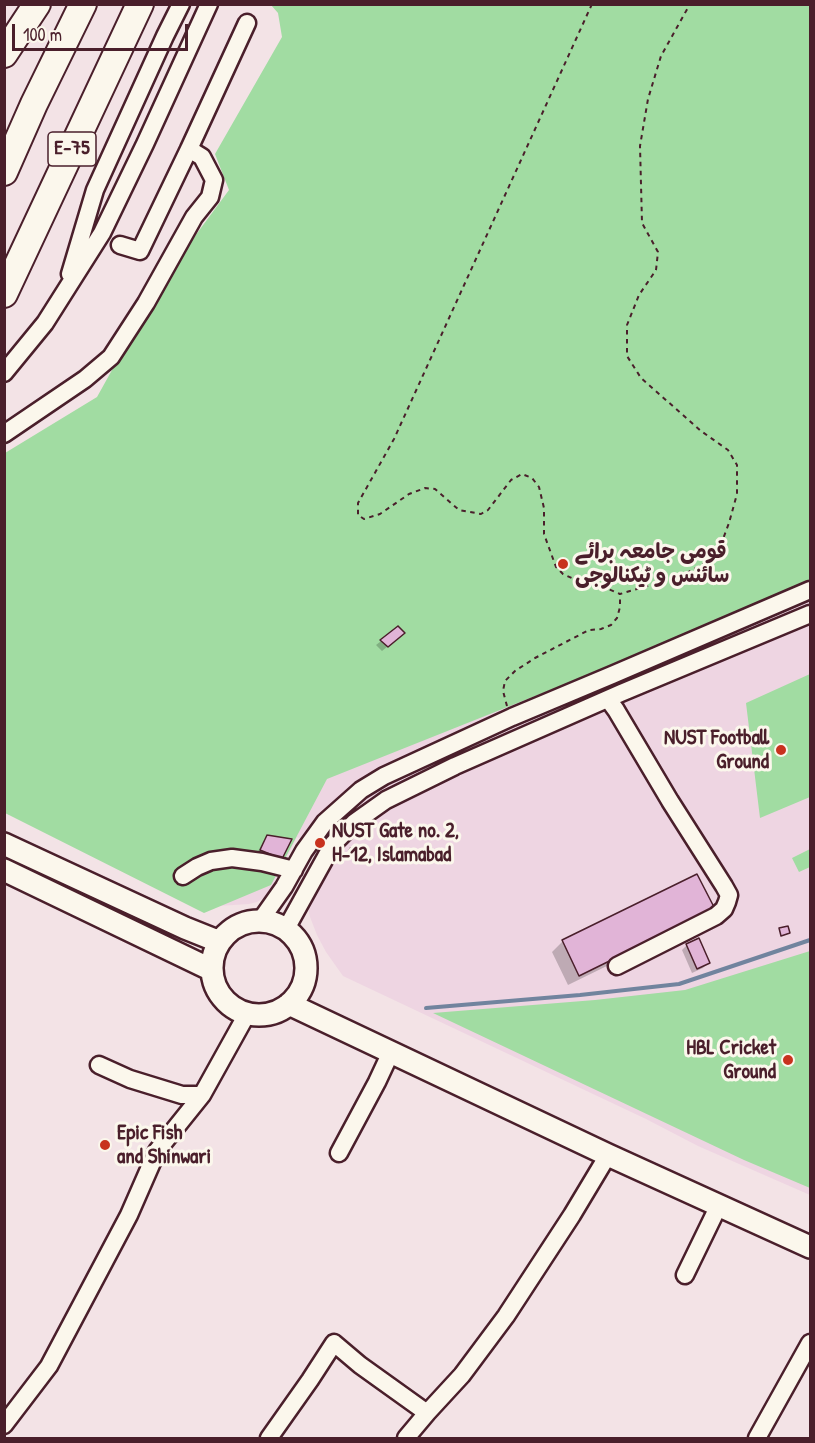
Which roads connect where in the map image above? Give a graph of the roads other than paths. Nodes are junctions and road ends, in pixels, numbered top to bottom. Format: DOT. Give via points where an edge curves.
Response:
graph roads {
  1 [pos="37,4"];
  2 [pos="83,4"];
  3 [pos="140,4"];
  4 [pos="181,4"];
  5 [pos="209,4"];
  6 [pos="247,23"];
  7 [pos="4,54"];
  8 [pos="189,149"];
  9 [pos="4,172"];
  10 [pos="120,245"];
  11 [pos="65,292"];
  12 [pos="4,294"];
  13 [pos="4,373"];
  14 [pos="4,434"];
  15 [pos="810,590"];
  16 [pos="810,614"];
  17 [pos="612,675"];
  18 [pos="615,696"];
  19 [pos="4,844"];
  20 [pos="4,870"];
  21 [pos="294,870"];
  22 [pos="183,876"];
  23 [pos="260,921"];
  24 [pos="286,929"];
  25 [pos="220,942"];
  26 [pos="617,966"];
  27 [pos="212,969"];
  28 [pos="289,1004"];
  29 [pos="247,1014"];
  30 [pos="391,1052"];
  31 [pos="99,1065"];
  32 [pos="202,1095"];
  33 [pos="339,1153"];
  34 [pos="608,1155"];
  35 [pos="719,1205"];
  36 [pos="810,1247"];
  37 [pos="685,1275"];
  38 [pos="810,1343"];
  39 [pos="427,1413"];
  40 [pos="4,1425"];
  41 [pos="268,1438"];
  42 [pos="406,1438"];
  43 [pos="757,1438"];
  1 -- 7 [label="highway"];
  2 -- 9 [label="highway, E-75"];
  3 -- 12 [label="highway, E-75"];
  4 -- 11 [label="street" via="95,190"];
  5 -- 11 [label="street" via="102,233"];
  6 -- 8 [label="street"];
  8 -- 10 [label="street" via="140,251"];
  8 -- 14 [label="street" via="202,157 214,180 210,197 194,217 111,357 85,380"];
  11 -- 13 [label="street"];
  15 -- 17 [label="street"];
  16 -- 18 [label="street"];
  17 -- 18 [label="street"];
  17 -- 21 [label="street" via="512,717 361,790 325,822"];
  18 -- 24 [label="street" via="455,766 386,800 354,822 330,849"];
  18 -- 26 [label="street" via="670,801 729,895 724,909 716,916"];
  19 -- 25 [label="main road"];
  20 -- 27 [label="main road"];
  21 -- 22 [label="street" via="232,858 211,861"];
  21 -- 23 [label="street"];
  23 -- 24 [label="main road"];
  23 -- 25 [label="main road" via="244,923"];
  24 -- 28 [label="main road" via="301,946 306,968 299,993"];
  25 -- 27 [label="main road"];
  27 -- 29 [label="main road" via="222,997"];
  28 -- 29 [label="main road" via="276,1012"];
  28 -- 30 [label="main road"];
  29 -- 32 [label="street"];
  30 -- 33 [label="street"];
  30 -- 34 [label="main road"];
  31 -- 32 [label="street" via="182,1095"];
  32 -- 40 [label="street" via="157,1151 129,1215 49,1366"];
  34 -- 35 [label="main road"];
  34 -- 39 [label="street" via="506,1316 462,1375"];
  35 -- 36 [label="main road"];
  35 -- 37 [label="street"];
  38 -- 43 [label="street"];
  39 -- 41 [label="street" via="334,1343"];
  39 -- 42 [label="street"];
}
